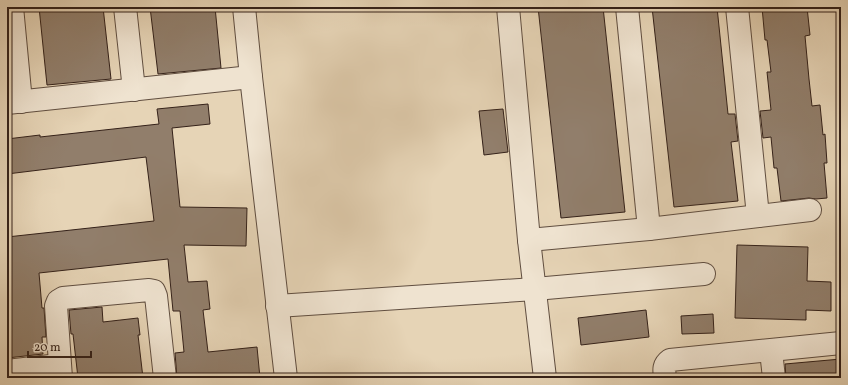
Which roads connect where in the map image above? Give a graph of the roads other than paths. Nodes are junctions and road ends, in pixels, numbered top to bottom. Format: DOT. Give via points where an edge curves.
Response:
graph roads {
  1 [pos="12,7"];
  2 [pos="125,7"];
  3 [pos="244,7"];
  4 [pos="508,7"];
  5 [pos="627,7"];
  6 [pos="737,7"];
  7 [pos="251,77"];
  8 [pos="134,90"];
  9 [pos="14,102"];
  10 [pos="810,210"];
  11 [pos="758,216"];
  12 [pos="649,228"];
  13 [pos="529,240"];
  14 [pos="704,274"];
  15 [pos="535,289"];
  16 [pos="277,310"];
  17 [pos="841,343"];
  18 [pos="771,351"];
  19 [pos="7,371"];
  20 [pos="60,371"];
  21 [pos="285,371"];
  22 [pos="165,378"];
  23 [pos="545,378"];
  24 [pos="665,378"];
  25 [pos="774,378"];
  1 -- 9 [label="street"];
  2 -- 8 [label="street"];
  3 -- 7 [label="street"];
  4 -- 13 [label="street"];
  5 -- 12 [label="street"];
  6 -- 11 [label="street"];
  7 -- 8 [label="street"];
  7 -- 16 [label="street"];
  8 -- 9 [label="street"];
  10 -- 11 [label="street"];
  11 -- 12 [label="street"];
  12 -- 13 [label="street"];
  13 -- 15 [label="street"];
  14 -- 15 [label="street"];
  15 -- 16 [label="street"];
  15 -- 23 [label="street"];
  16 -- 21 [label="street"];
  17 -- 18 [label="street"];
  18 -- 24 [label="street" via="670,360 664,368"];
  18 -- 25 [label="street"];
  19 -- 20 [label="street"];
  20 -- 22 [label="street" via="56,306 58,300 149,290 154,291 156,296"];
}
